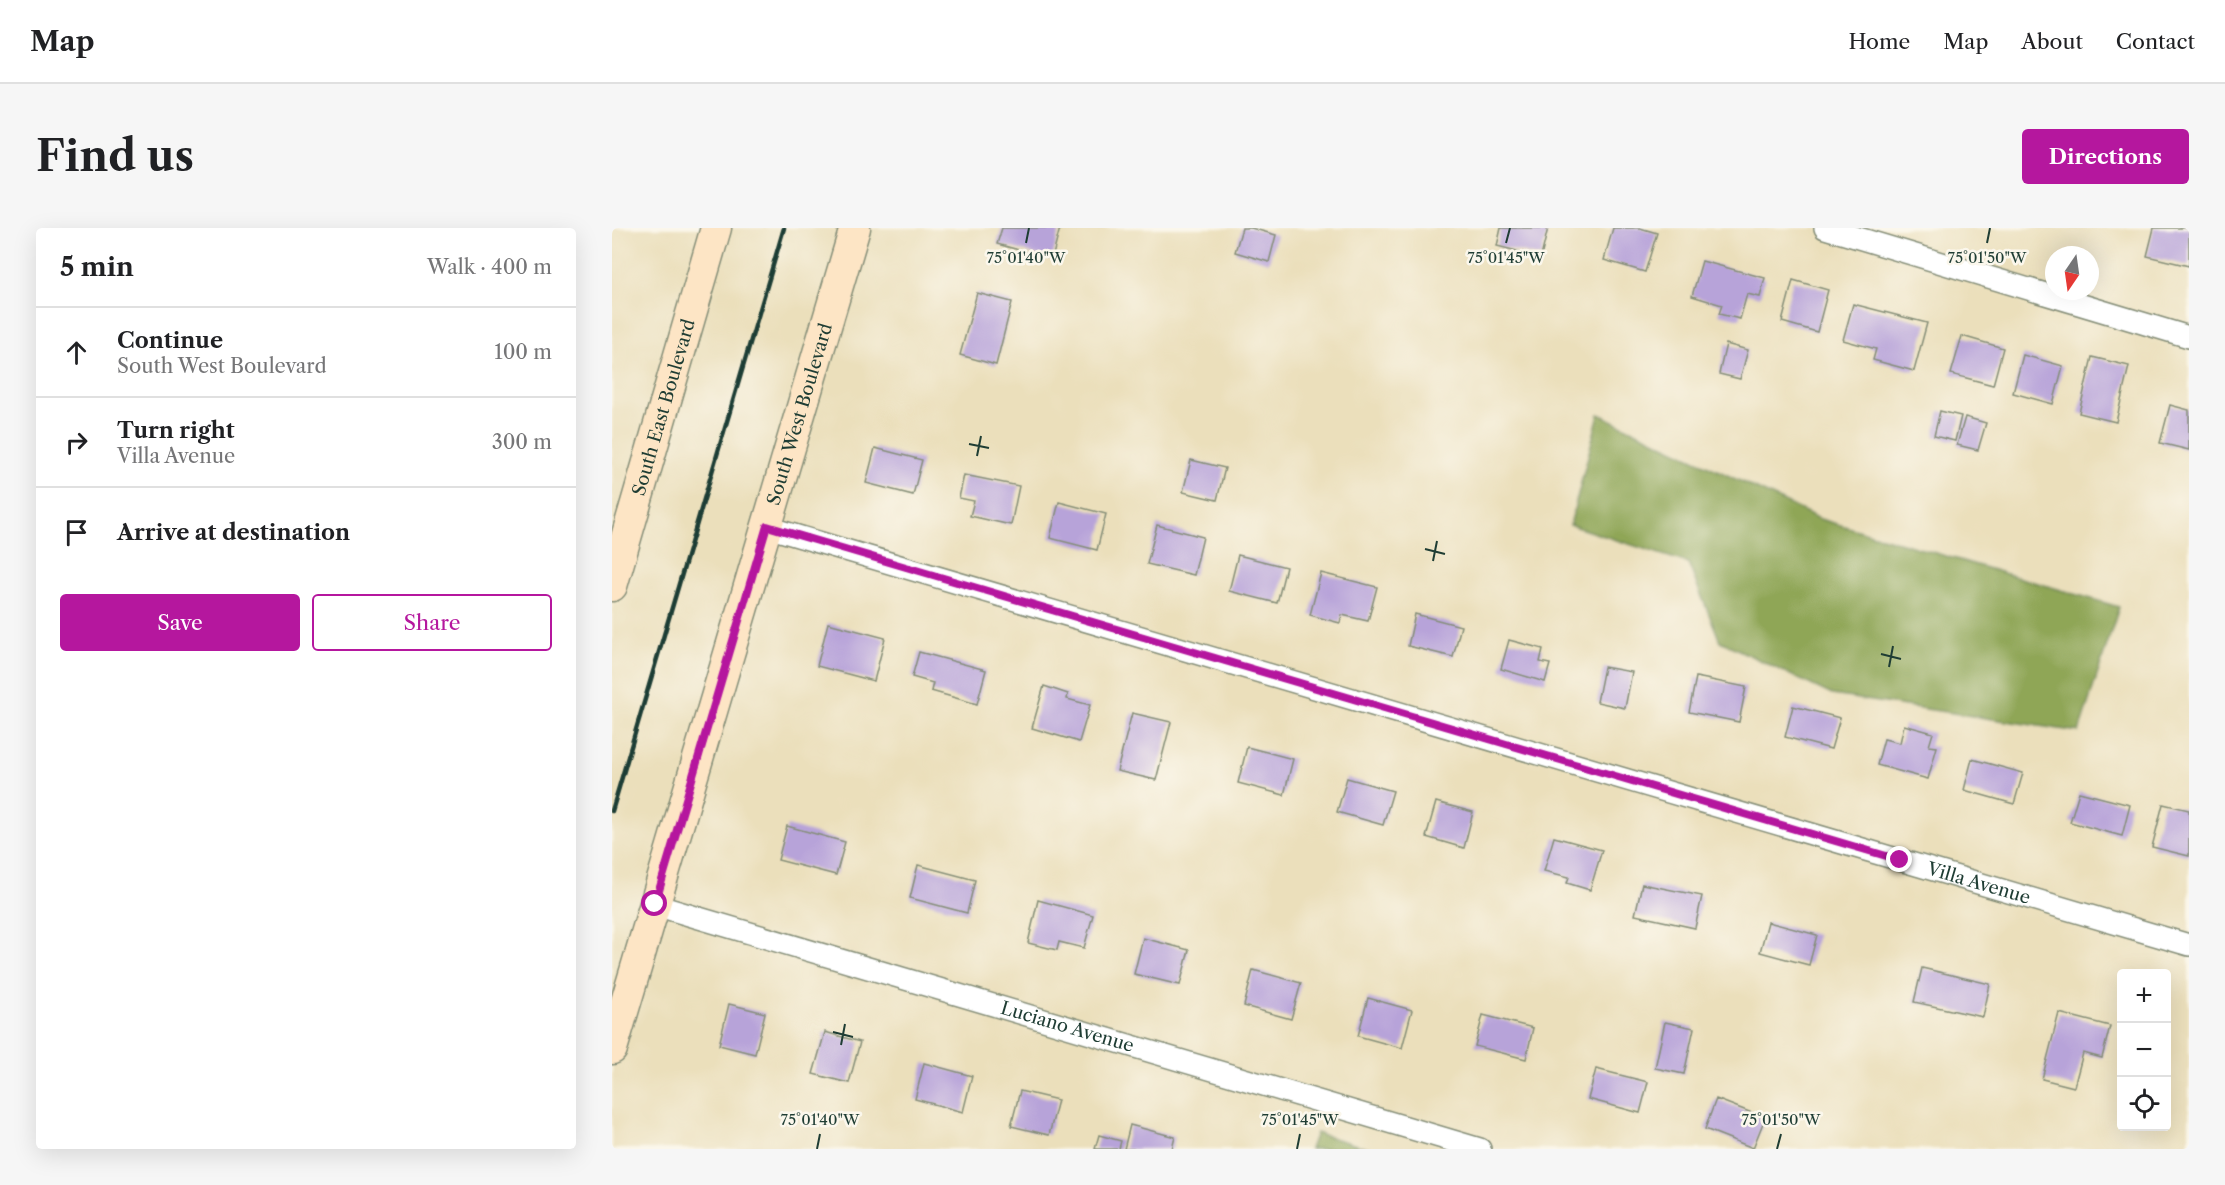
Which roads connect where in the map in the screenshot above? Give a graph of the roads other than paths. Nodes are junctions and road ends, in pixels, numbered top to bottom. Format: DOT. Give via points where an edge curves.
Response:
graph roads {
  1 [pos="716,228"];
  2 [pos="855,228"];
  3 [pos="1825,228"];
  4 [pos="2189,337"];
  5 [pos="767,526"];
  6 [pos="612,586"];
  7 [pos="655,904"];
  8 [pos="2189,945"];
  9 [pos="612,1049"];
  10 [pos="1479,1149"];
  1 -- 6 [label="main road, South East Boulevard"];
  2 -- 5 [label="main road, South West Boulevard"];
  3 -- 4 [label="street"];
  5 -- 7 [label="main road, South West Boulevard"];
  5 -- 8 [label="street, Villa Avenue"];
  7 -- 9 [label="main road, South West Boulevard"];
  7 -- 10 [label="street, Luciano Avenue"];
}
